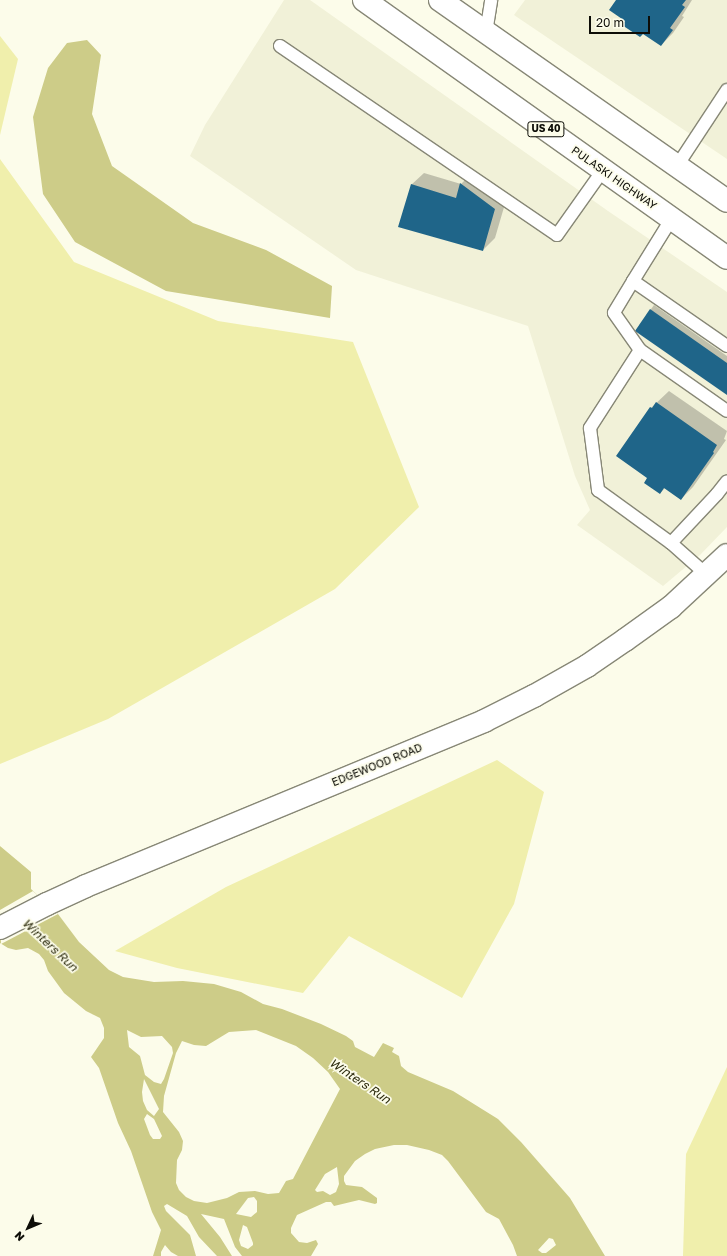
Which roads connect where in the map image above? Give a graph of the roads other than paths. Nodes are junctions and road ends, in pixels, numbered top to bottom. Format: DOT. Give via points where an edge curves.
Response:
graph roads {
  1 [pos="364,0"];
  2 [pos="440,0"];
  3 [pos="491,0"];
  4 [pos="486,33"];
  5 [pos="280,46"];
  6 [pos="726,94"];
  7 [pos="677,166"];
  8 [pos="602,170"];
  9 [pos="727,201"];
  10 [pos="672,218"];
  11 [pos="727,258"];
  12 [pos="633,281"];
  13 [pos="727,346"];
  14 [pos="640,350"];
  15 [pos="727,411"];
  16 [pos="727,481"];
  17 [pos="671,543"];
  18 [pos="727,555"];
  19 [pos="707,575"];
  20 [pos="0,928"];
  1 -- 8 [label="main road, PULASKI HIGHWAY / US 40"];
  2 -- 4 [label="main road"];
  3 -- 4 [label="lane"];
  4 -- 7 [label="main road"];
  5 -- 8 [label="lane" via="557,235"];
  6 -- 7 [label="lane"];
  7 -- 9 [label="main road"];
  8 -- 10 [label="main road, PULASKI HIGHWAY / US 40"];
  10 -- 11 [label="main road, PULASKI HIGHWAY / US 40"];
  10 -- 12 [label="lane"];
  12 -- 13 [label="lane"];
  12 -- 14 [label="lane" via="614,313"];
  14 -- 15 [label="lane"];
  14 -- 17 [label="lane" via="590,428 598,490"];
  16 -- 17 [label="lane"];
  17 -- 19 [label="lane"];
  18 -- 19 [label="main road, EDGEWOOD ROAD"];
  19 -- 20 [label="main road, EDGEWOOD ROAD" via="671,607 625,640 567,677 491,717 47,904"];
}
